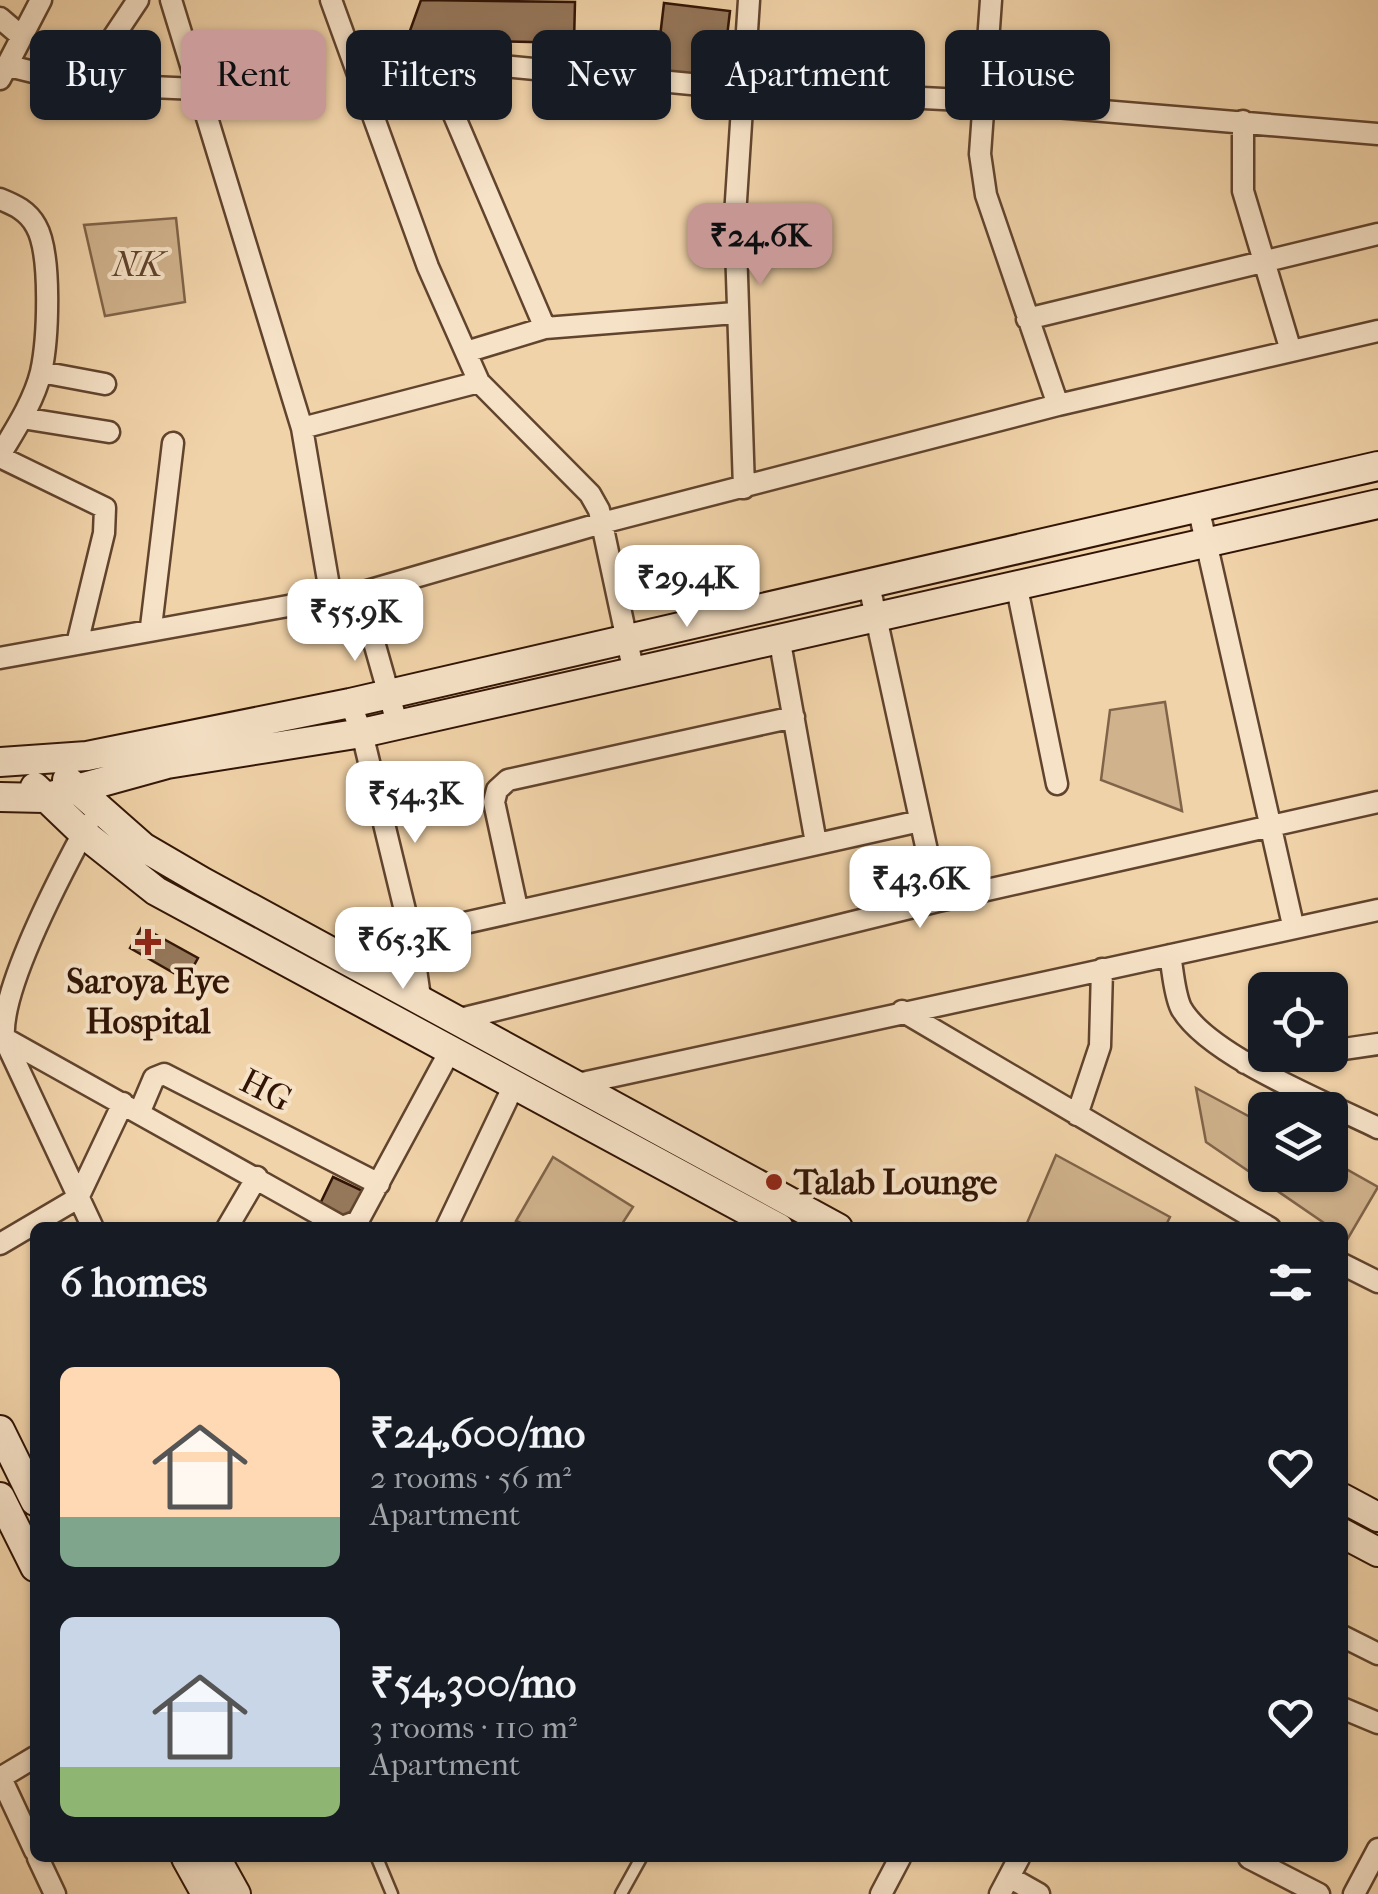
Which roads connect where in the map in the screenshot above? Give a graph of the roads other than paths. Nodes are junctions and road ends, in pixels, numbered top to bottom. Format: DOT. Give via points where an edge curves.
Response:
graph roads {
  1 [pos="41,0"];
  2 [pos="138,0"];
  3 [pos="171,0"];
  4 [pos="331,0"];
  5 [pos="748,0"];
  6 [pos="991,0"];
  7 [pos="0,18"];
  8 [pos="118,30"];
  9 [pos="746,30"];
  10 [pos="989,30"];
  11 [pos="181,34"];
  12 [pos="22,36"];
  13 [pos="346,41"];
  14 [pos="512,67"];
  15 [pos="4,73"];
  16 [pos="30,77"];
  17 [pos="691,84"];
  18 [pos="1110,111"];
  19 [pos="207,120"];
  20 [pos="375,120"];
  21 [pos="456,120"];
  22 [pos="742,120"];
  23 [pos="982,120"];
  24 [pos="1243,121"];
  25 [pos="1378,134"];
  26 [pos="0,199"];
  27 [pos="1378,234"];
  28 [pos="1262,265"];
  29 [pos="735,313"];
  30 [pos="1027,320"];
  31 [pos="546,328"];
  32 [pos="1378,332"];
  33 [pos="1291,351"];
  34 [pos="466,352"];
  35 [pos="41,372"];
  36 [pos="479,382"];
  37 [pos="105,384"];
  38 [pos="1058,405"];
  39 [pos="22,418"];
  40 [pos="302,428"];
  41 [pos="109,432"];
  42 [pos="173,443"];
  43 [pos="0,456"];
  44 [pos="1378,466"];
  45 [pos="744,488"];
  46 [pos="1378,504"];
  47 [pos="1200,511"];
  48 [pos="602,523"];
  49 [pos="1208,541"];
  50 [pos="869,585"];
  51 [pos="1017,588"];
  52 [pos="360,593"];
  53 [pos="331,598"];
  54 [pos="876,617"];
  55 [pos="151,627"];
  56 [pos="779,638"];
  57 [pos="628,640"];
  58 [pos="76,644"];
  59 [pos="0,658"];
  60 [pos="634,673"];
  61 [pos="390,693"];
  62 [pos="350,703"];
  63 [pos="794,716"];
  64 [pos="398,723"];
  65 [pos="362,733"];
  66 [pos="9,762"];
  67 [pos="48,762"];
  68 [pos="1057,784"];
  69 [pos="0,797"];
  70 [pos="44,798"];
  71 [pos="87,798"];
  72 [pos="1378,802"];
  73 [pos="920,821"];
  74 [pos="1273,829"];
  75 [pos="83,833"];
  76 [pos="816,843"];
  77 [pos="938,901"];
  78 [pos="517,908"];
  79 [pos="1378,910"];
  80 [pos="1293,925"];
  81 [pos="411,935"];
  82 [pos="1170,955"];
  83 [pos="9,965"];
  84 [pos="1102,969"];
  85 [pos="421,1004"];
  86 [pos="902,1011"];
  87 [pos="452,1035"];
  88 [pos="4,1038"];
  89 [pos="1378,1044"];
  90 [pos="1348,1048"];
  91 [pos="1246,1063"];
  92 [pos="515,1083"];
  93 [pos="573,1085"];
  94 [pos="132,1107"];
  95 [pos="1076,1115"];
  96 [pos="1378,1128"];
  97 [pos="257,1177"];
  98 [pos="379,1184"];
  99 [pos="78,1198"];
  100 [pos="805,1219"];
  101 [pos="1236,1220"];
  102 [pos="37,1222"];
  103 [pos="91,1222"];
  104 [pos="231,1222"];
  105 [pos="328,1222"];
  106 [pos="365,1222"];
  107 [pos="455,1222"];
  108 [pos="768,1222"];
  109 [pos="30,1226"];
  110 [pos="0,1244"];
  111 [pos="1348,1267"];
  112 [pos="1378,1282"];
  113 [pos="0,1430"];
  114 [pos="0,1470"];
  115 [pos="30,1492"];
  116 [pos="0,1498"];
  117 [pos="1348,1501"];
  118 [pos="1378,1517"];
  119 [pos="1348,1536"];
  120 [pos="17,1537"];
  121 [pos="1378,1552"];
  122 [pos="30,1559"];
  123 [pos="1348,1639"];
  124 [pos="1378,1654"];
  125 [pos="1348,1710"];
  126 [pos="1378,1723"];
  127 [pos="30,1760"];
  128 [pos="0,1777"];
  129 [pos="30,1841"];
  130 [pos="1378,1849"];
  131 [pos="40,1862"];
  132 [pos="188,1862"];
  133 [pos="202,1862"];
  134 [pos="218,1862"];
  135 [pos="379,1862"];
  136 [pos="640,1862"];
  137 [pos="898,1862"];
  138 [pos="1257,1862"];
  139 [pos="1010,1876"];
  140 [pos="54,1894"];
  141 [pos="206,1894"];
  142 [pos="219,1894"];
  143 [pos="236,1894"];
  144 [pos="392,1894"];
  145 [pos="620,1894"];
  146 [pos="882,1894"];
  147 [pos="1039,1894"];
  148 [pos="1318,1894"];
  149 [pos="1354,1894"];
  1 -- 12 [label="street"];
  2 -- 8 [label="street"];
  3 -- 11 [label="street"];
  4 -- 13 [label="street"];
  5 -- 9 [label="street"];
  6 -- 10 [label="street"];
  7 -- 12 [label="street"];
  12 -- 15 [label="street"];
  14 -- 17 [label="street"];
  15 -- 16 [label="street"];
  18 -- 24 [label="street"];
  19 -- 40 [label="street"];
  20 -- 34 [label="street"];
  21 -- 31 [label="street"];
  22 -- 29 [label="street"];
  23 -- 30 [label="street" via="986,195"];
  24 -- 25 [label="street"];
  24 -- 28 [label="street" via="1243,191"];
  26 -- 35 [label="street" via="26,213 42,243"];
  27 -- 28 [label="street"];
  28 -- 30 [label="street"];
  28 -- 33 [label="street"];
  29 -- 31 [label="street"];
  29 -- 45 [label="street"];
  30 -- 38 [label="street"];
  31 -- 34 [label="street"];
  32 -- 33 [label="street"];
  33 -- 38 [label="street"];
  34 -- 36 [label="street"];
  35 -- 37 [label="street"];
  35 -- 39 [label="street"];
  36 -- 40 [label="street"];
  36 -- 48 [label="street" via="590,494"];
  38 -- 45 [label="street"];
  39 -- 41 [label="street"];
  39 -- 43 [label="street"];
  40 -- 53 [label="street"];
  42 -- 55 [label="street"];
  43 -- 58 [label="street" via="105,508"];
  44 -- 47 [label="street"];
  45 -- 48 [label="street"];
  46 -- 49 [label="street"];
  47 -- 49 [label="street"];
  47 -- 50 [label="street"];
  48 -- 52 [label="street"];
  48 -- 57 [label="street"];
  49 -- 51 [label="street"];
  49 -- 74 [label="street"];
  50 -- 54 [label="street"];
  50 -- 57 [label="street"];
  51 -- 54 [label="street"];
  51 -- 68 [label="street"];
  52 -- 53 [label="street"];
  52 -- 61 [label="street"];
  53 -- 55 [label="street"];
  54 -- 56 [label="street"];
  54 -- 73 [label="street"];
  55 -- 58 [label="street"];
  56 -- 60 [label="street"];
  56 -- 63 [label="street"];
  57 -- 60 [label="street"];
  57 -- 61 [label="street"];
  58 -- 59 [label="street"];
  60 -- 64 [label="street"];
  61 -- 62 [label="street"];
  61 -- 64 [label="street"];
  62 -- 65 [label="street"];
  62 -- 67 [label="street"];
  63 -- 76 [label="street"];
  63 -- 78 [label="street" via="508,780 494,802"];
  64 -- 65 [label="street"];
  65 -- 71 [label="street" via="167,764"];
  65 -- 81 [label="street"];
  66 -- 67 [label="street"];
  66 -- 70 [label="street"];
  67 -- 71 [label="street"];
  69 -- 70 [label="street"];
  70 -- 71 [label="street"];
  70 -- 75 [label="street"];
  71 -- 75 [label="street"];
  71 -- 85 [label="street" via="143,847"];
  72 -- 74 [label="street"];
  73 -- 76 [label="street"];
  73 -- 77 [label="street"];
  74 -- 77 [label="street"];
  74 -- 80 [label="street"];
  75 -- 83 [label="street"];
  75 -- 87 [label="street" via="156,891"];
  76 -- 78 [label="street"];
  77 -- 87 [label="street"];
  78 -- 81 [label="street"];
  79 -- 80 [label="street"];
  80 -- 82 [label="street"];
  81 -- 85 [label="street"];
  82 -- 84 [label="street"];
  82 -- 91 [label="street" via="1180,1005 1194,1025"];
  83 -- 88 [label="street"];
  84 -- 86 [label="street"];
  84 -- 95 [label="street" via="1100,1046"];
  85 -- 87 [label="street"];
  86 -- 93 [label="street"];
  86 -- 95 [label="street"];
  87 -- 92 [label="street"];
  87 -- 93 [label="street"];
  87 -- 98 [label="street"];
  88 -- 94 [label="street"];
  88 -- 99 [label="street"];
  89 -- 90 [label="street"];
  91 -- 96 [label="street"];
  92 -- 107 [label="street"];
  92 -- 108 [label="street"];
  93 -- 100 [label="street"];
  94 -- 97 [label="street"];
  94 -- 98 [label="street, HG" via="164,1074"];
  94 -- 99 [label="street"];
  95 -- 101 [label="street"];
  97 -- 104 [label="street"];
  97 -- 105 [label="street"];
  98 -- 106 [label="street"];
  99 -- 102 [label="street"];
  99 -- 103 [label="street"];
  109 -- 110 [label="street"];
  111 -- 112 [label="street"];
  113 -- 115 [label="street"];
  114 -- 120 [label="street"];
  116 -- 120 [label="street"];
  117 -- 118 [label="street"];
  119 -- 121 [label="street"];
  120 -- 122 [label="street"];
  123 -- 124 [label="street"];
  125 -- 126 [label="street"];
  127 -- 128 [label="street"];
  128 -- 129 [label="street"];
  130 -- 149 [label="street"];
  131 -- 140 [label="street"];
  132 -- 141 [label="street"];
  133 -- 142 [label="street"];
  134 -- 143 [label="street"];
  135 -- 144 [label="lane"];
  136 -- 145 [label="lane"];
  137 -- 146 [label="street"];
  138 -- 148 [label="street"];
  139 -- 147 [label="street"];
}
